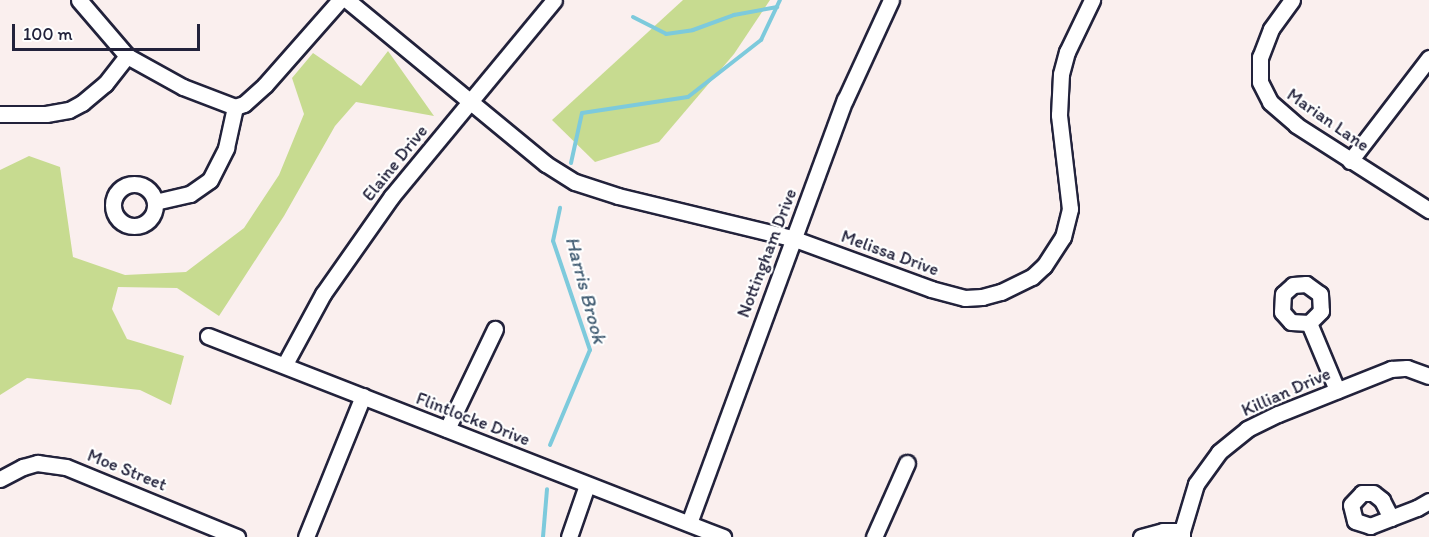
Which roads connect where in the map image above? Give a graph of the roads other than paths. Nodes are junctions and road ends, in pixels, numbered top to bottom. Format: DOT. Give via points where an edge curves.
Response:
graph roads {
  1 [pos="79,0"];
  2 [pos="340,0"];
  3 [pos="347,0"];
  4 [pos="554,0"];
  5 [pos="891,0"];
  6 [pos="1092,0"];
  7 [pos="1292,0"];
  8 [pos="127,56"];
  9 [pos="1429,58"];
  10 [pos="470,102"];
  11 [pos="235,107"];
  12 [pos="0,114"];
  13 [pos="1350,161"];
  14 [pos="155,202"];
  15 [pos="1429,210"];
  16 [pos="792,238"];
  17 [pos="1309,323"];
  18 [pos="495,329"];
  19 [pos="208,336"];
  20 [pos="285,364"];
  21 [pos="1429,376"];
  22 [pos="1337,390"];
  23 [pos="363,396"];
  24 [pos="447,429"];
  25 [pos="907,463"];
  26 [pos="0,479"];
  27 [pos="587,485"];
  28 [pos="1429,501"];
  29 [pos="1391,518"];
  30 [pos="689,523"];
  31 [pos="1182,534"];
  32 [pos="237,537"];
  33 [pos="306,537"];
  34 [pos="569,537"];
  35 [pos="723,537"];
  36 [pos="874,537"];
  37 [pos="1141,537"];
  1 -- 8 [label="street"];
  2 -- 11 [label="street" via="266,84"];
  3 -- 10 [label="street, Melissa Drive"];
  4 -- 10 [label="street, Elaine Drive"];
  5 -- 16 [label="street, Nottingham Drive" via="845,100"];
  6 -- 16 [label="street, Melissa Drive" via="1061,74 1059,116 1070,193 1067,224 1054,252 1032,277 982,297 950,295"];
  7 -- 13 [label="street, Marian Lane" via="1263,43 1259,71 1264,93 1296,126"];
  8 -- 11 [label="street" via="183,87"];
  8 -- 12 [label="street" via="105,84 69,110"];
  9 -- 13 [label="street"];
  10 -- 16 [label="street, Melissa Drive" via="546,164 575,182"];
  10 -- 20 [label="street, Elaine Drive" via="365,232 312,313"];
  11 -- 14 [label="street" via="226,148 210,180 190,194"];
  13 -- 15 [label="street, Marian Lane"];
  16 -- 30 [label="street, Nottingham Drive"];
  17 -- 22 [label="street"];
  18 -- 24 [label="street"];
  19 -- 20 [label="street, Flintlocke Drive"];
  20 -- 23 [label="street, Flintlocke Drive"];
  21 -- 22 [label="street, Killian Drive" via="1407,368 1391,369"];
  22 -- 31 [label="street, Killian Drive" via="1262,421 1232,440 1196,484"];
  23 -- 24 [label="street, Flintlocke Drive"];
  23 -- 33 [label="street"];
  24 -- 27 [label="street, Flintlocke Drive"];
  25 -- 36 [label="street"];
  26 -- 32 [label="street, Moe Street" via="37,463 66,467"];
  27 -- 30 [label="street, Flintlocke Drive"];
  27 -- 34 [label="street"];
  28 -- 29 [label="street"];
  30 -- 35 [label="street, Flintlocke Drive"];
  31 -- 37 [label="street" via="1163,531"];
}
